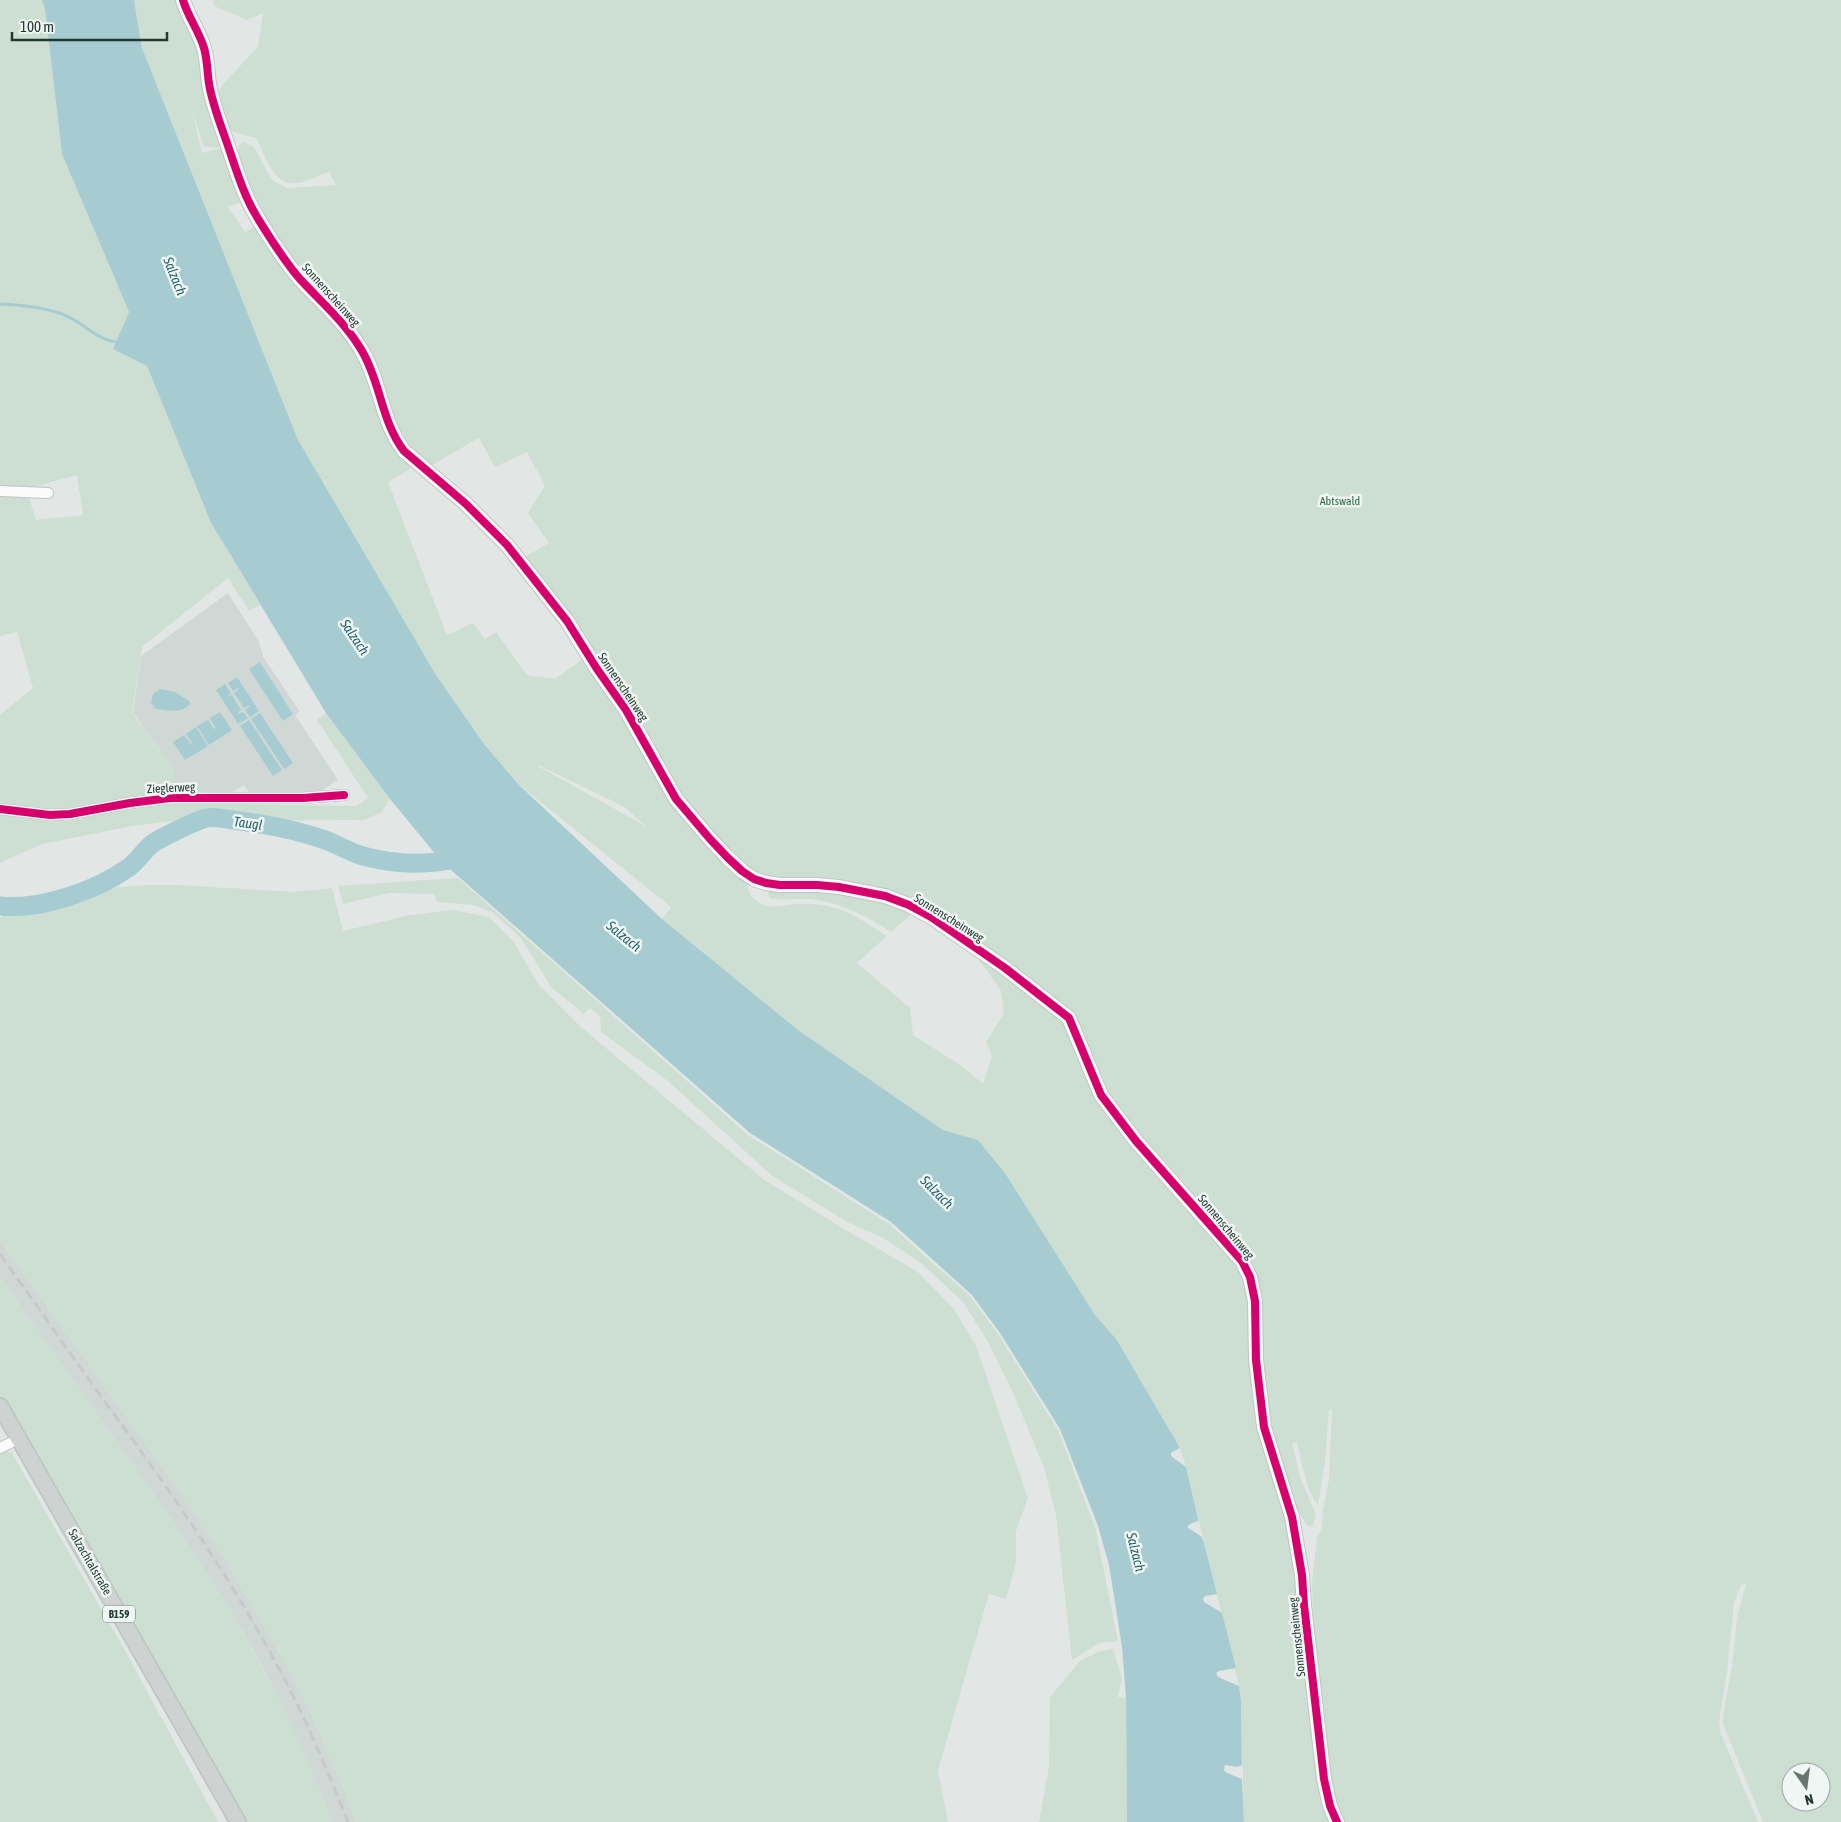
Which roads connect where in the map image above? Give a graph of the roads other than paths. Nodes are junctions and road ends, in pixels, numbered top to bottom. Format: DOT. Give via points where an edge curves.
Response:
graph roads {
  1 [pos="183,0"];
  2 [pos="0,491"];
  3 [pos="48,493"];
  4 [pos="344,795"];
  5 [pos="0,809"];
  6 [pos="0,1406"];
  7 [pos="20,1438"];
  8 [pos="0,1448"];
  9 [pos="238,1822"];
  10 [pos="1337,1822"];
  1 -- 10 [label="street, Sonnenscheinweg" via="205,51 214,107 256,216 291,267 342,322 362,350 375,376 387,422 396,442 507,545 556,607 633,721 666,783 684,809 728,858 754,878 780,885 860,890 909,905 1006,968 1070,1018 1102,1095 1136,1141 1242,1261 1250,1277 1255,1301 1256,1360 1264,1427 1292,1516 1302,1575 1324,1779"];
  2 -- 3 [label="street"];
  4 -- 5 [label="street, Zieglerweg" via="170,798 50,815"];
  6 -- 7 [label="main road, Salzachtalstraße / B159"];
  7 -- 8 [label="street"];
  7 -- 9 [label="main road, Salzachtalstraße / B159"];
}
